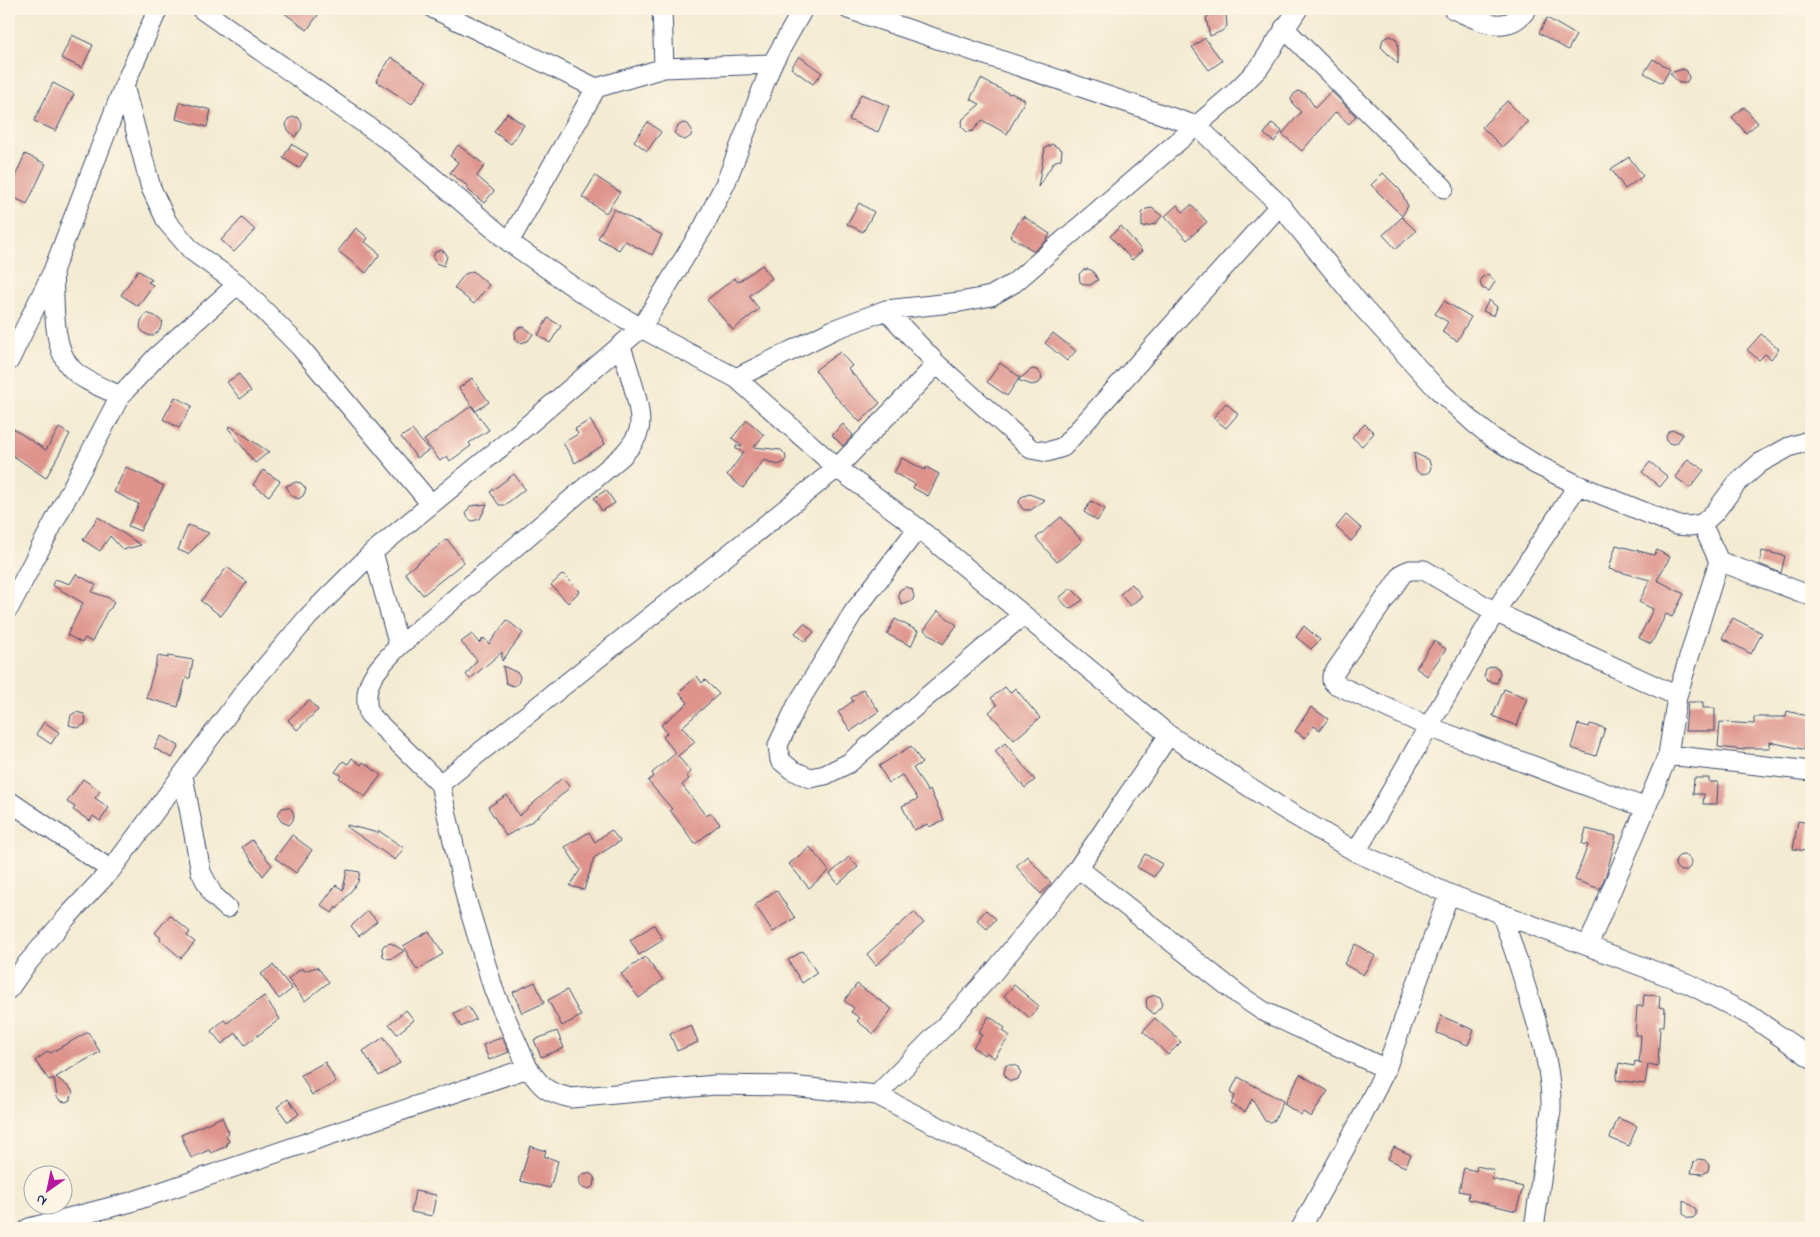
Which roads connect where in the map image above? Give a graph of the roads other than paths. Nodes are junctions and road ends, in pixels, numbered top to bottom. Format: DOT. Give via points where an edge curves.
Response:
graph roads {
  1 [pos="158,9"];
  2 [pos="201,9"];
  3 [pos="434,9"];
  4 [pos="662,9"];
  5 [pos="803,9"];
  6 [pos="848,9"];
  7 [pos="1298,9"];
  8 [pos="1453,9"];
  9 [pos="1526,9"];
  10 [pos="1284,28"];
  11 [pos="772,64"];
  12 [pos="664,68"];
  13 [pos="124,86"];
  14 [pos="596,88"];
  15 [pos="1197,126"];
  16 [pos="1444,188"];
  17 [pos="1280,205"];
  18 [pos="509,242"];
  19 [pos="53,271"];
  20 [pos="238,284"];
  21 [pos="886,310"];
  22 [pos="641,328"];
  23 [pos="621,346"];
  24 [pos="9,361"];
  25 [pos="937,364"];
  26 [pos="736,378"];
  27 [pos="120,396"];
  28 [pos="1811,440"];
  29 [pos="837,468"];
  30 [pos="1578,485"];
  31 [pos="431,504"];
  32 [pos="1702,524"];
  33 [pos="918,528"];
  34 [pos="373,552"];
  35 [pos="1719,561"];
  36 [pos="1811,596"];
  37 [pos="9,608"];
  38 [pos="1495,612"];
  39 [pos="1023,615"];
  40 [pos="399,646"];
  41 [pos="1677,696"];
  42 [pos="1429,727"];
  43 [pos="1169,735"];
  44 [pos="1668,756"];
  45 [pos="1811,771"];
  46 [pos="183,776"];
  47 [pos="440,784"];
  48 [pos="9,801"];
  49 [pos="1646,808"];
  50 [pos="1356,852"];
  51 [pos="1078,868"];
  52 [pos="111,870"];
  53 [pos="1449,894"];
  54 [pos="227,908"];
  55 [pos="1501,913"];
  56 [pos="1588,946"];
  57 [pos="9,990"];
  58 [pos="1811,1058"];
  59 [pos="528,1068"];
  60 [pos="1386,1069"];
  61 [pos="876,1096"];
  62 [pos="1100,1220"];
  63 [pos="30,1228"];
  64 [pos="1136,1228"];
  65 [pos="1301,1228"];
  66 [pos="1534,1228"];
  1 -- 13 [label="street"];
  2 -- 18 [label="street" via="396,146"];
  3 -- 14 [label="street"];
  4 -- 12 [label="street"];
  5 -- 11 [label="street"];
  6 -- 15 [label="street"];
  7 -- 10 [label="street"];
  8 -- 9 [label="street" via="1490,24 1509,24 1520,18"];
  10 -- 15 [label="street" via="1258,68"];
  10 -- 16 [label="street"];
  11 -- 12 [label="street"];
  11 -- 22 [label="street" via="726,182 704,226"];
  12 -- 14 [label="street"];
  13 -- 19 [label="street"];
  13 -- 20 [label="street" via="151,188 167,222 192,251"];
  14 -- 18 [label="street"];
  15 -- 17 [label="street"];
  15 -- 21 [label="street" via="1014,283 990,296"];
  17 -- 25 [label="street" via="1063,447 1047,452 1031,449"];
  17 -- 30 [label="street" via="1363,308 1436,388 1492,438"];
  18 -- 22 [label="street" via="582,293"];
  19 -- 24 [label="street"];
  19 -- 27 [label="street" via="61,353 72,370"];
  20 -- 27 [label="street" via="158,355"];
  20 -- 31 [label="street" via="300,347"];
  21 -- 25 [label="street"];
  21 -- 26 [label="street" via="833,330"];
  22 -- 23 [label="street"];
  22 -- 26 [label="street"];
  23 -- 31 [label="street"];
  23 -- 40 [label="street" via="641,415 633,443 622,456"];
  25 -- 29 [label="street"];
  26 -- 29 [label="street"];
  27 -- 37 [label="street"];
  28 -- 32 [label="street" via="1789,447 1760,463 1737,483"];
  29 -- 33 [label="street"];
  29 -- 47 [label="street"];
  30 -- 32 [label="street" via="1676,525"];
  30 -- 38 [label="street"];
  31 -- 34 [label="street"];
  32 -- 35 [label="street"];
  33 -- 39 [label="street"];
  33 -- 39 [label="street" via="853,613 797,704 778,746 780,760 792,770 810,778 825,775 849,763"];
  34 -- 40 [label="street"];
  34 -- 46 [label="street" via="308,617 245,691"];
  35 -- 36 [label="street"];
  35 -- 41 [label="street"];
  38 -- 41 [label="street"];
  38 -- 42 [label="street"];
  38 -- 42 [label="street" via="1424,570 1402,573 1332,676 1335,684"];
  39 -- 43 [label="street"];
  40 -- 47 [label="street" via="376,671 365,701 369,714"];
  41 -- 44 [label="street"];
  42 -- 49 [label="street"];
  42 -- 50 [label="street"];
  43 -- 50 [label="street"];
  43 -- 51 [label="street"];
  44 -- 45 [label="street"];
  44 -- 49 [label="street"];
  46 -- 52 [label="street"];
  46 -- 54 [label="street" via="201,872 214,895"];
  47 -- 59 [label="street" via="467,902 494,991"];
  48 -- 52 [label="street"];
  49 -- 56 [label="street"];
  50 -- 53 [label="street"];
  51 -- 60 [label="street" via="1263,1011"];
  51 -- 61 [label="street" via="992,974"];
  52 -- 57 [label="street" via="25,966"];
  53 -- 55 [label="street"];
  53 -- 60 [label="street"];
  55 -- 56 [label="street"];
  55 -- 66 [label="street" via="1546,1054 1552,1092"];
  56 -- 58 [label="street" via="1689,984 1751,1016"];
  59 -- 61 [label="street" via="540,1085 571,1098 716,1085 791,1086"];
  59 -- 63 [label="street" via="131,1202"];
  60 -- 65 [label="street"];
  61 -- 62 [label="street"];
  62 -- 64 [label="street"];
}
